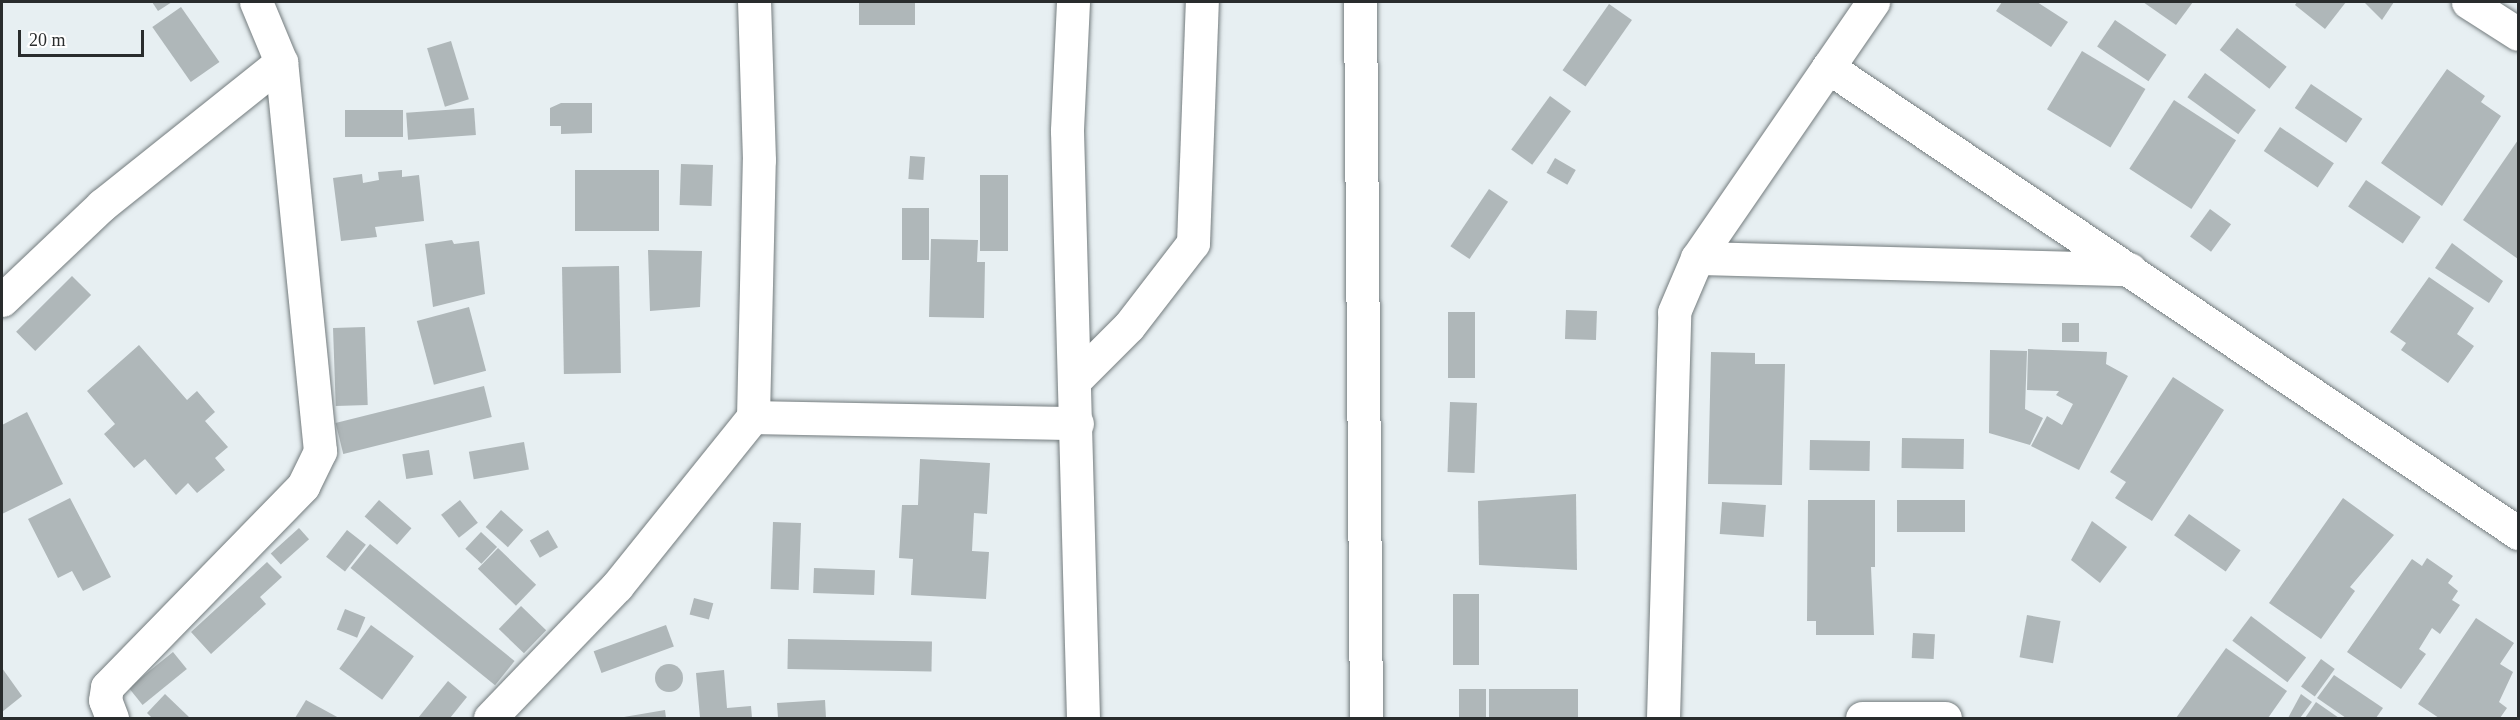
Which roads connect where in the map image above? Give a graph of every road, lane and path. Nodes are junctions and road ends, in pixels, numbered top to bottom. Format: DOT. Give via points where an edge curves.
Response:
graph roads {
  1 [pos="256,2"];
  2 [pos="754,2"];
  3 [pos="1073,2"];
  4 [pos="1202,2"];
  5 [pos="1360,2"];
  6 [pos="1873,2"];
  7 [pos="2468,2"];
  8 [pos="2518,34"];
  9 [pos="281,62"];
  10 [pos="1828,67"];
  11 [pos="1697,258"];
  12 [pos="2130,269"];
  13 [pos="2,300"];
  14 [pos="1075,380"];
  15 [pos="753,417"];
  16 [pos="1077,423"];
  17 [pos="2518,533"];
  18 [pos="112,718"];
  19 [pos="490,718"];
  20 [pos="1083,718"];
  21 [pos="1366,718"];
  22 [pos="1663,718"];
  23 [pos="1862,718"];
  24 [pos="1945,718"];
  1 -- 9 [label="street"];
  2 -- 15 [label="street" via="759,160"];
  3 -- 14 [label="street" via="1067,131"];
  4 -- 14 [label="street" via="1193,243 1136,318"];
  5 -- 21 [label="street"];
  6 -- 10 [label="street"];
  7 -- 8 [label="street"];
  9 -- 13 [label="street" via="102,205"];
  9 -- 18 [label="street" via="318,458 303,486 107,687 105,699"];
  10 -- 11 [label="street"];
  10 -- 12 [label="street"];
  11 -- 12 [label="street"];
  11 -- 22 [label="street" via="1674,312"];
  12 -- 17 [label="street"];
  14 -- 16 [label="street"];
  15 -- 16 [label="street"];
  15 -- 19 [label="street" via="617,586"];
  16 -- 20 [label="street"];
  23 -- 24 [label="street"];
}
